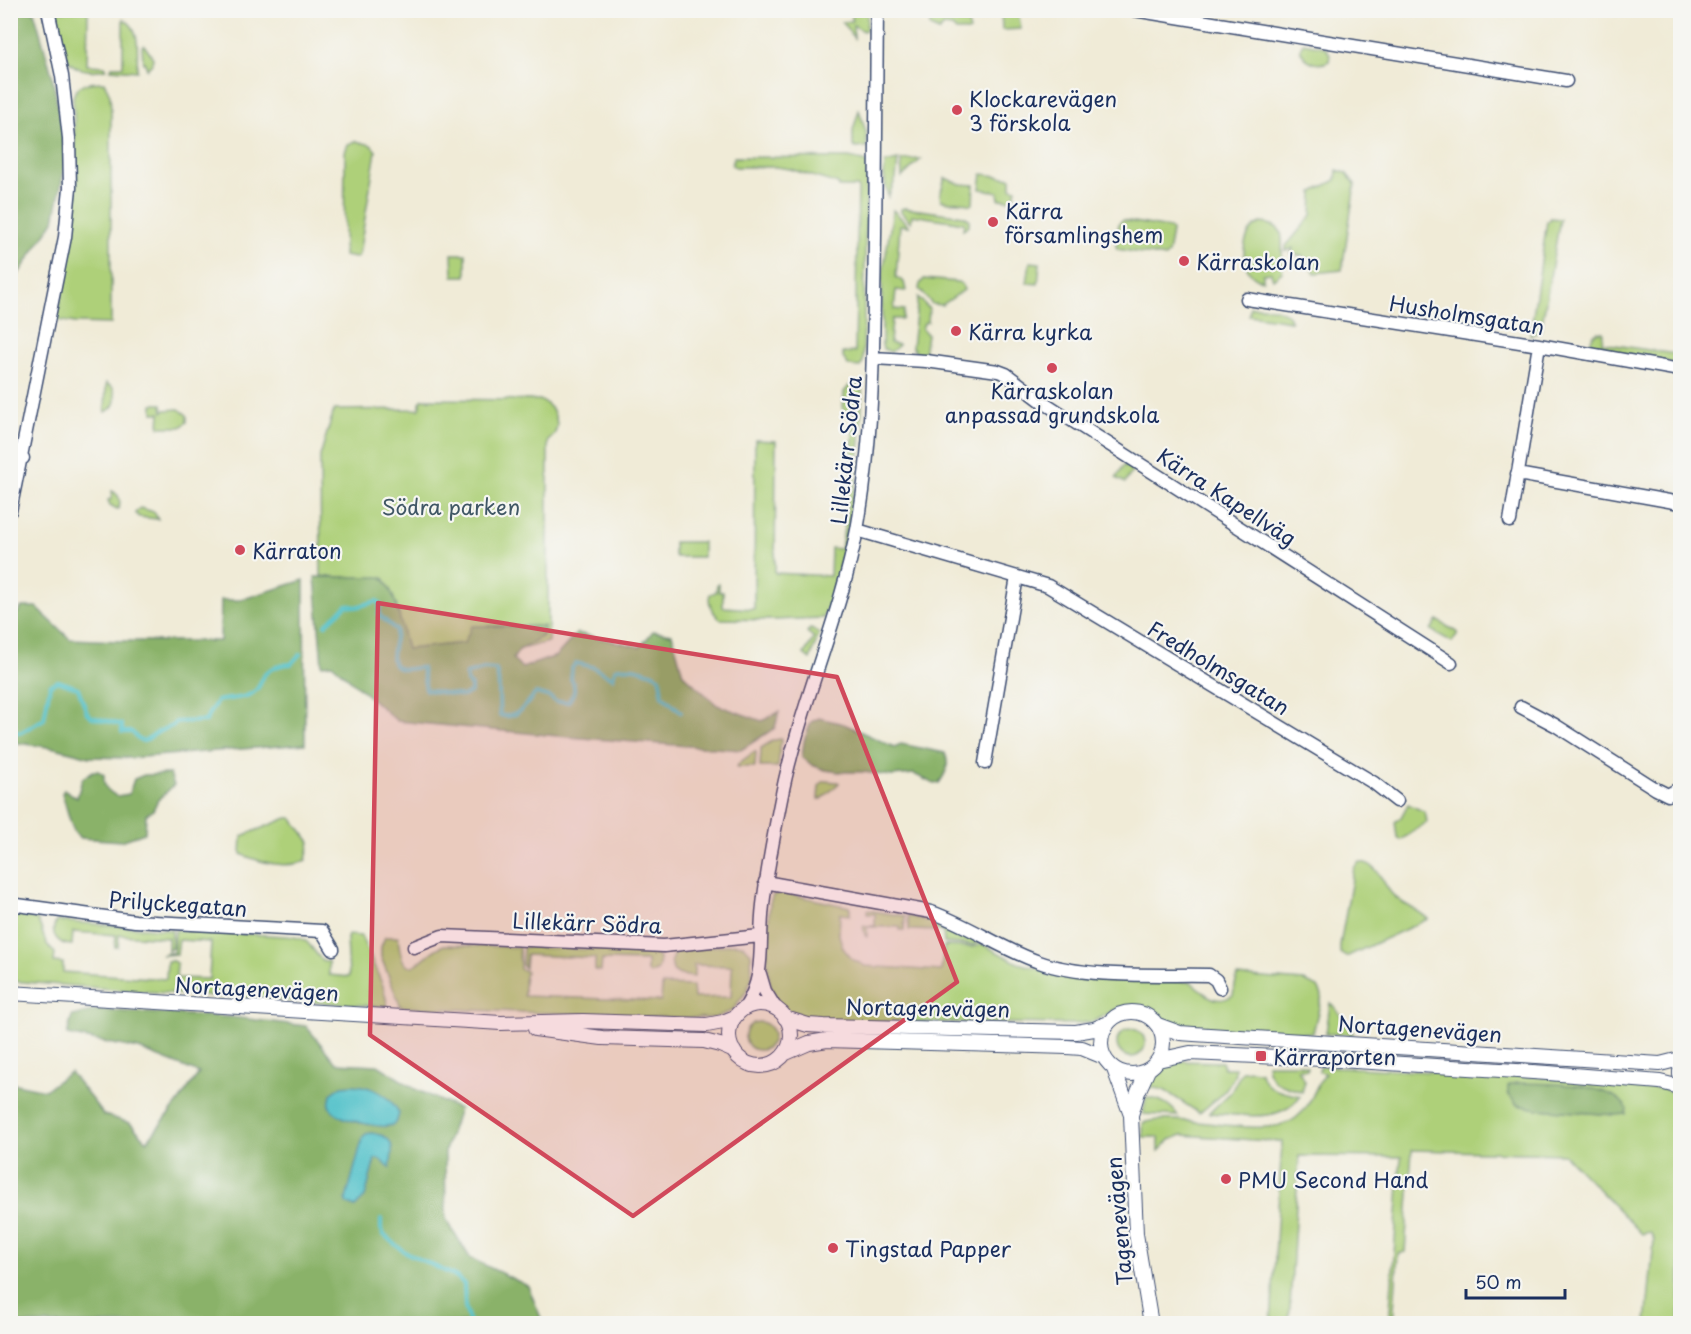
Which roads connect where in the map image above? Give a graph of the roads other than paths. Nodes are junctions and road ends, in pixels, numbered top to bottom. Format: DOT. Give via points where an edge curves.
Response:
graph roads {
  1 [pos="48,10"];
  2 [pos="877,10"];
  3 [pos="1134,10"];
  4 [pos="1566,81"];
  5 [pos="1247,299"];
  6 [pos="1539,345"];
  7 [pos="873,358"];
  8 [pos="1680,370"];
  9 [pos="16,458"];
  10 [pos="1517,474"];
  11 [pos="1680,503"];
  12 [pos="10,511"];
  13 [pos="1510,521"];
  14 [pos="857,530"];
  15 [pos="1017,577"];
  16 [pos="1451,663"];
  17 [pos="1521,707"];
  18 [pos="985,763"];
  19 [pos="1680,788"];
  20 [pos="1397,801"];
  21 [pos="765,882"];
  22 [pos="10,904"];
  23 [pos="760,936"];
  24 [pos="414,947"];
  25 [pos="333,950"];
  26 [pos="760,973"];
  27 [pos="1220,988"];
  28 [pos="10,993"];
  29 [pos="740,1013"];
  30 [pos="781,1013"];
  31 [pos="501,1023"];
  32 [pos="1106,1024"];
  33 [pos="1158,1025"];
  34 [pos="734,1052"];
  35 [pos="786,1053"];
  36 [pos="1104,1057"];
  37 [pos="1680,1059"];
  38 [pos="1153,1065"];
  39 [pos="1114,1069"];
  40 [pos="1680,1087"];
  41 [pos="1131,1115"];
  42 [pos="1151,1323"];
  1 -- 9 [label="street" via="62,76 70,188 65,237"];
  2 -- 7 [label="street, Lillekärr Södra"];
  3 -- 4 [label="street"];
  5 -- 6 [label="street, Husholmsgatan"];
  6 -- 8 [label="street, Husholmsgatan"];
  6 -- 10 [label="street"];
  7 -- 14 [label="street, Lillekärr Södra" via="867,462"];
  7 -- 16 [label="street, Kärra Kapellväg" via="965,365 1006,374 1043,402"];
  9 -- 12 [label="street"];
  10 -- 11 [label="street"];
  10 -- 13 [label="street"];
  14 -- 15 [label="street, Fredholmsgatan"];
  14 -- 21 [label="street, Lillekärr Södra" via="841,596 789,761"];
  15 -- 18 [label="street"];
  15 -- 20 [label="street, Fredholmsgatan" via="1048,586 1374,783"];
  17 -- 19 [label="street" via="1656,789 1668,795"];
  21 -- 23 [label="street, Lillekärr Södra"];
  21 -- 27 [label="street" via="931,912 1024,957 1063,969 1209,975"];
  22 -- 25 [label="street, Prilyckegatan" via="135,921 322,931"];
  23 -- 24 [label="street, Lillekärr Södra" via="664,945 442,936"];
  23 -- 26 [label="street, Lillekärr Södra"];
  26 -- 29 [label="street, Lillekärr Södra"];
  26 -- 30 [label="street, Lillekärr Södra" via="765,991"];
  28 -- 31 [label="street, Nortagenevägen"];
  29 -- 30 [label="street, Nortagenevägen" via="760,1004"];
  29 -- 31 [label="street, Nortagenevägen" via="707,1025"];
  29 -- 34 [label="street" via="729,1034"];
  30 -- 32 [label="street, Nortagenevägen" via="808,1025 824,1026 1076,1032"];
  30 -- 35 [label="street" via="791,1035"];
  31 -- 34 [label="street, Nortagenevägen" via="602,1038 704,1041"];
  32 -- 33 [label="street, Nortagenevägen" via="1113,1017 1132,1011"];
  32 -- 36 [label="street" via="1100,1040"];
  33 -- 37 [label="street, Nortagenevägen" via="1194,1035 1660,1064"];
  33 -- 38 [label="street" via="1164,1042"];
  34 -- 35 [label="street, Nortagenevägen" via="740,1059 759,1066 770,1065"];
  35 -- 36 [label="street, Nortagenevägen" via="827,1040 1067,1047"];
  36 -- 39 [label="street"];
  38 -- 39 [label="street, Nortagenevägen" via="1131,1074"];
  38 -- 40 [label="street, Nortagenevägen" via="1190,1053 1313,1058 1604,1077"];
  38 -- 41 [label="street, Tagenevägen"];
  39 -- 41 [label="street, Tagenevägen"];
  41 -- 42 [label="street, Tagenevägen" via="1136,1234"];
}
